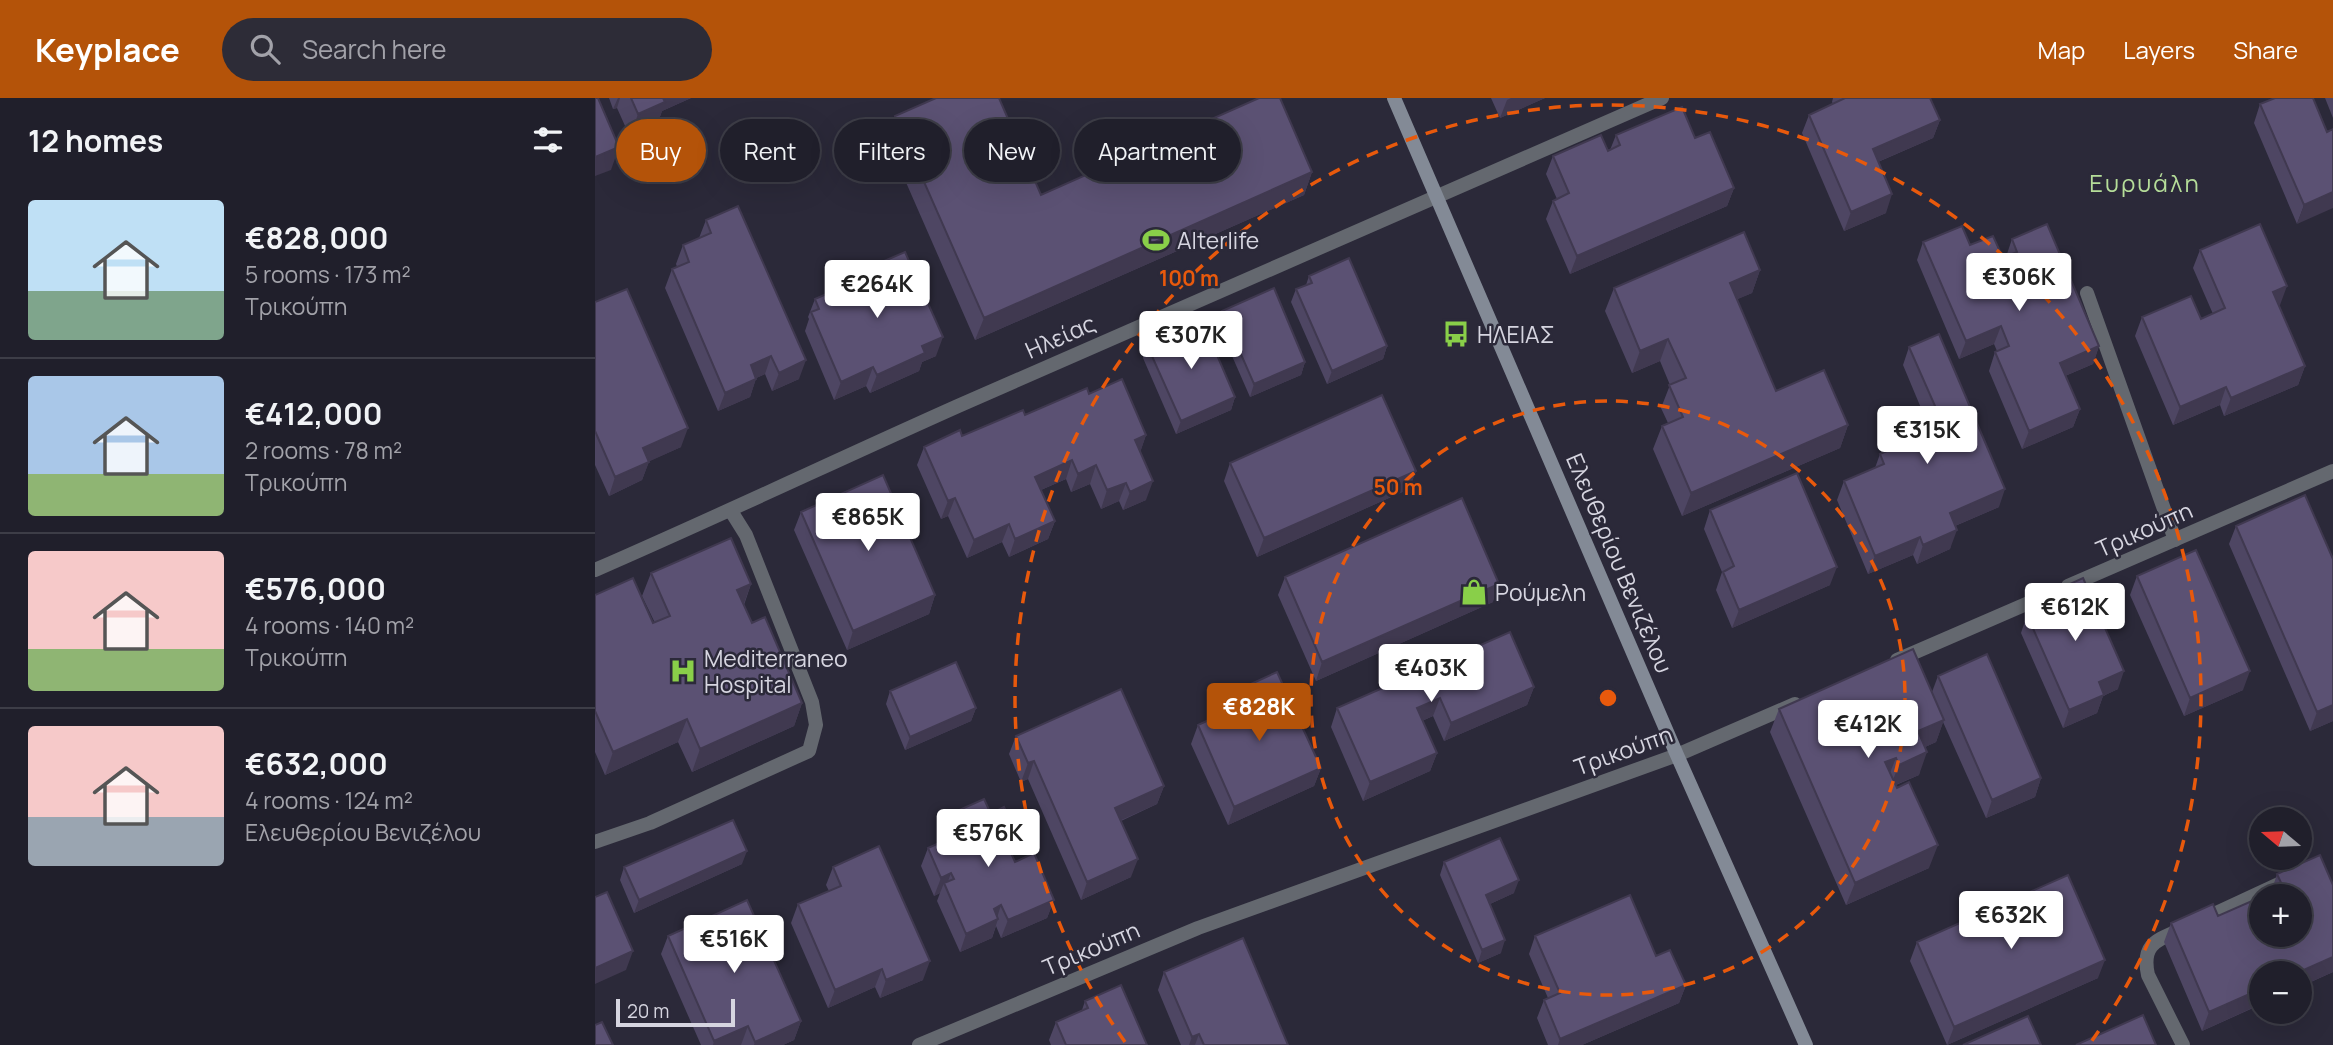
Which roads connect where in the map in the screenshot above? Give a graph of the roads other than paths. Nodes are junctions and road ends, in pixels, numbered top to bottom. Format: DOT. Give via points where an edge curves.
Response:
graph roads {
  1 [pos="1394,98"];
  2 [pos="1662,98"];
  3 [pos="1437,197"];
  4 [pos="2087,293"];
  5 [pos="2333,471"];
  6 [pos="731,511"];
  7 [pos="2175,540"];
  8 [pos="595,570"];
  9 [pos="1882,666"];
  10 [pos="1805,700"];
  11 [pos="1677,755"];
  12 [pos="595,842"];
  13 [pos="2285,881"];
  14 [pos="919,1045"];
  15 [pos="1807,1045"];
  16 [pos="2183,1045"];
  1 -- 3 [label="street, Ελευθερίου Βενιζέλου"];
  2 -- 3 [label="street, Ηλείας"];
  3 -- 6 [label="street, Ηλείας" via="916,424"];
  3 -- 11 [label="street, Ελευθερίου Βενιζέλου"];
  4 -- 7 [label="street"];
  5 -- 7 [label="street, Τρικούπη"];
  6 -- 8 [label="street, Ηλείας"];
  6 -- 12 [label="street" via="746,535 812,702 816,725 809,751 650,823"];
  7 -- 9 [label="street, Τρικούπη"];
  10 -- 11 [label="street, Τρικούπη"];
  11 -- 14 [label="street, Τρικούπη" via="1198,928"];
  11 -- 15 [label="street, Ελευθερίου Βενιζέλου"];
  13 -- 16 [label="street" via="2153,942 2146,954 2148,975"];
}
